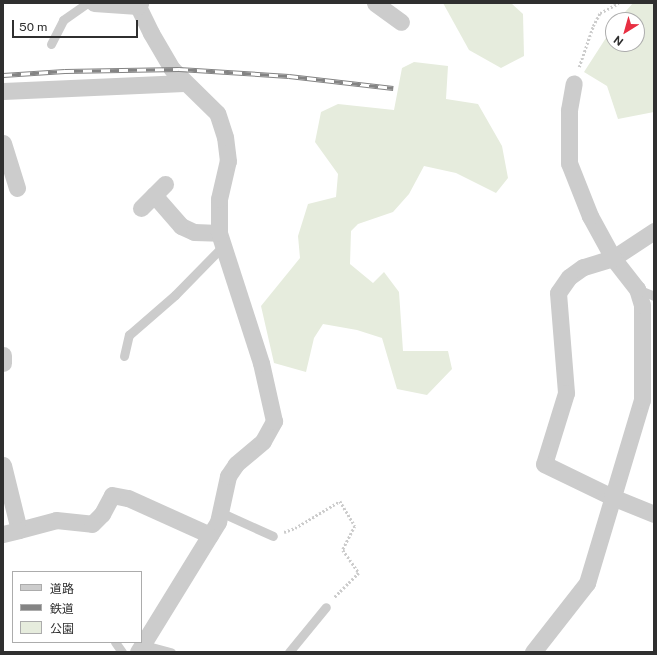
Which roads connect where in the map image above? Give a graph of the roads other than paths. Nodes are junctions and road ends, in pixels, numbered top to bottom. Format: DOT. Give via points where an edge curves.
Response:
graph roads {
  1 [pos="87,3"];
  2 [pos="94,3"];
  3 [pos="375,3"];
  4 [pos="139,5"];
  5 [pos="401,22"];
  6 [pos="51,44"];
  7 [pos="184,83"];
  8 [pos="574,83"];
  9 [pos="3,91"];
  10 [pos="3,143"];
  11 [pos="11,180"];
  12 [pos="141,208"];
  13 [pos="654,231"];
  14 [pos="220,240"];
  15 [pos="613,258"];
  16 [pos="637,289"];
  17 [pos="654,296"];
  18 [pos="3,355"];
  19 [pos="124,356"];
  20 [pos="3,363"];
  21 [pos="3,465"];
  22 [pos="612,497"];
  23 [pos="220,512"];
  24 [pos="654,514"];
  25 [pos="20,530"];
  26 [pos="3,534"];
  27 [pos="210,535"];
  28 [pos="273,536"];
  29 [pos="326,607"];
  30 [pos="116,643"];
  31 [pos="141,649"];
  32 [pos="122,652"];
  33 [pos="171,652"];
  34 [pos="289,652"];
  35 [pos="533,652"];
  1 -- 6 [label="lane" via="64,20"];
  2 -- 4 [label="street"];
  3 -- 5 [label="street"];
  4 -- 7 [label="street" via="168,63"];
  7 -- 9 [label="street"];
  7 -- 14 [label="street" via="217,113 225,137 228,160 219,199"];
  8 -- 15 [label="street" via="569,110 569,163 590,216"];
  10 -- 11 [label="street"];
  12 -- 14 [label="street" via="160,190 181,226"];
  13 -- 15 [label="street"];
  14 -- 19 [label="lane" via="175,295 129,334"];
  14 -- 23 [label="street" via="261,363 274,421 263,441 236,464 228,476"];
  15 -- 16 [label="street"];
  15 -- 22 [label="street" via="583,267 569,277 558,293 566,393 544,464"];
  16 -- 17 [label="lane"];
  16 -- 22 [label="street" via="642,305 642,400"];
  18 -- 20 [label="street"];
  21 -- 25 [label="street"];
  22 -- 24 [label="street"];
  22 -- 35 [label="street" via="607,525 587,583"];
  23 -- 27 [label="street" via="218,522"];
  23 -- 28 [label="lane"];
  25 -- 26 [label="street"];
  25 -- 27 [label="street" via="56,520 92,524 102,514 112,495 128,498"];
  27 -- 31 [label="street"];
  29 -- 34 [label="lane"];
  30 -- 32 [label="lane"];
  31 -- 33 [label="lane"];
}
